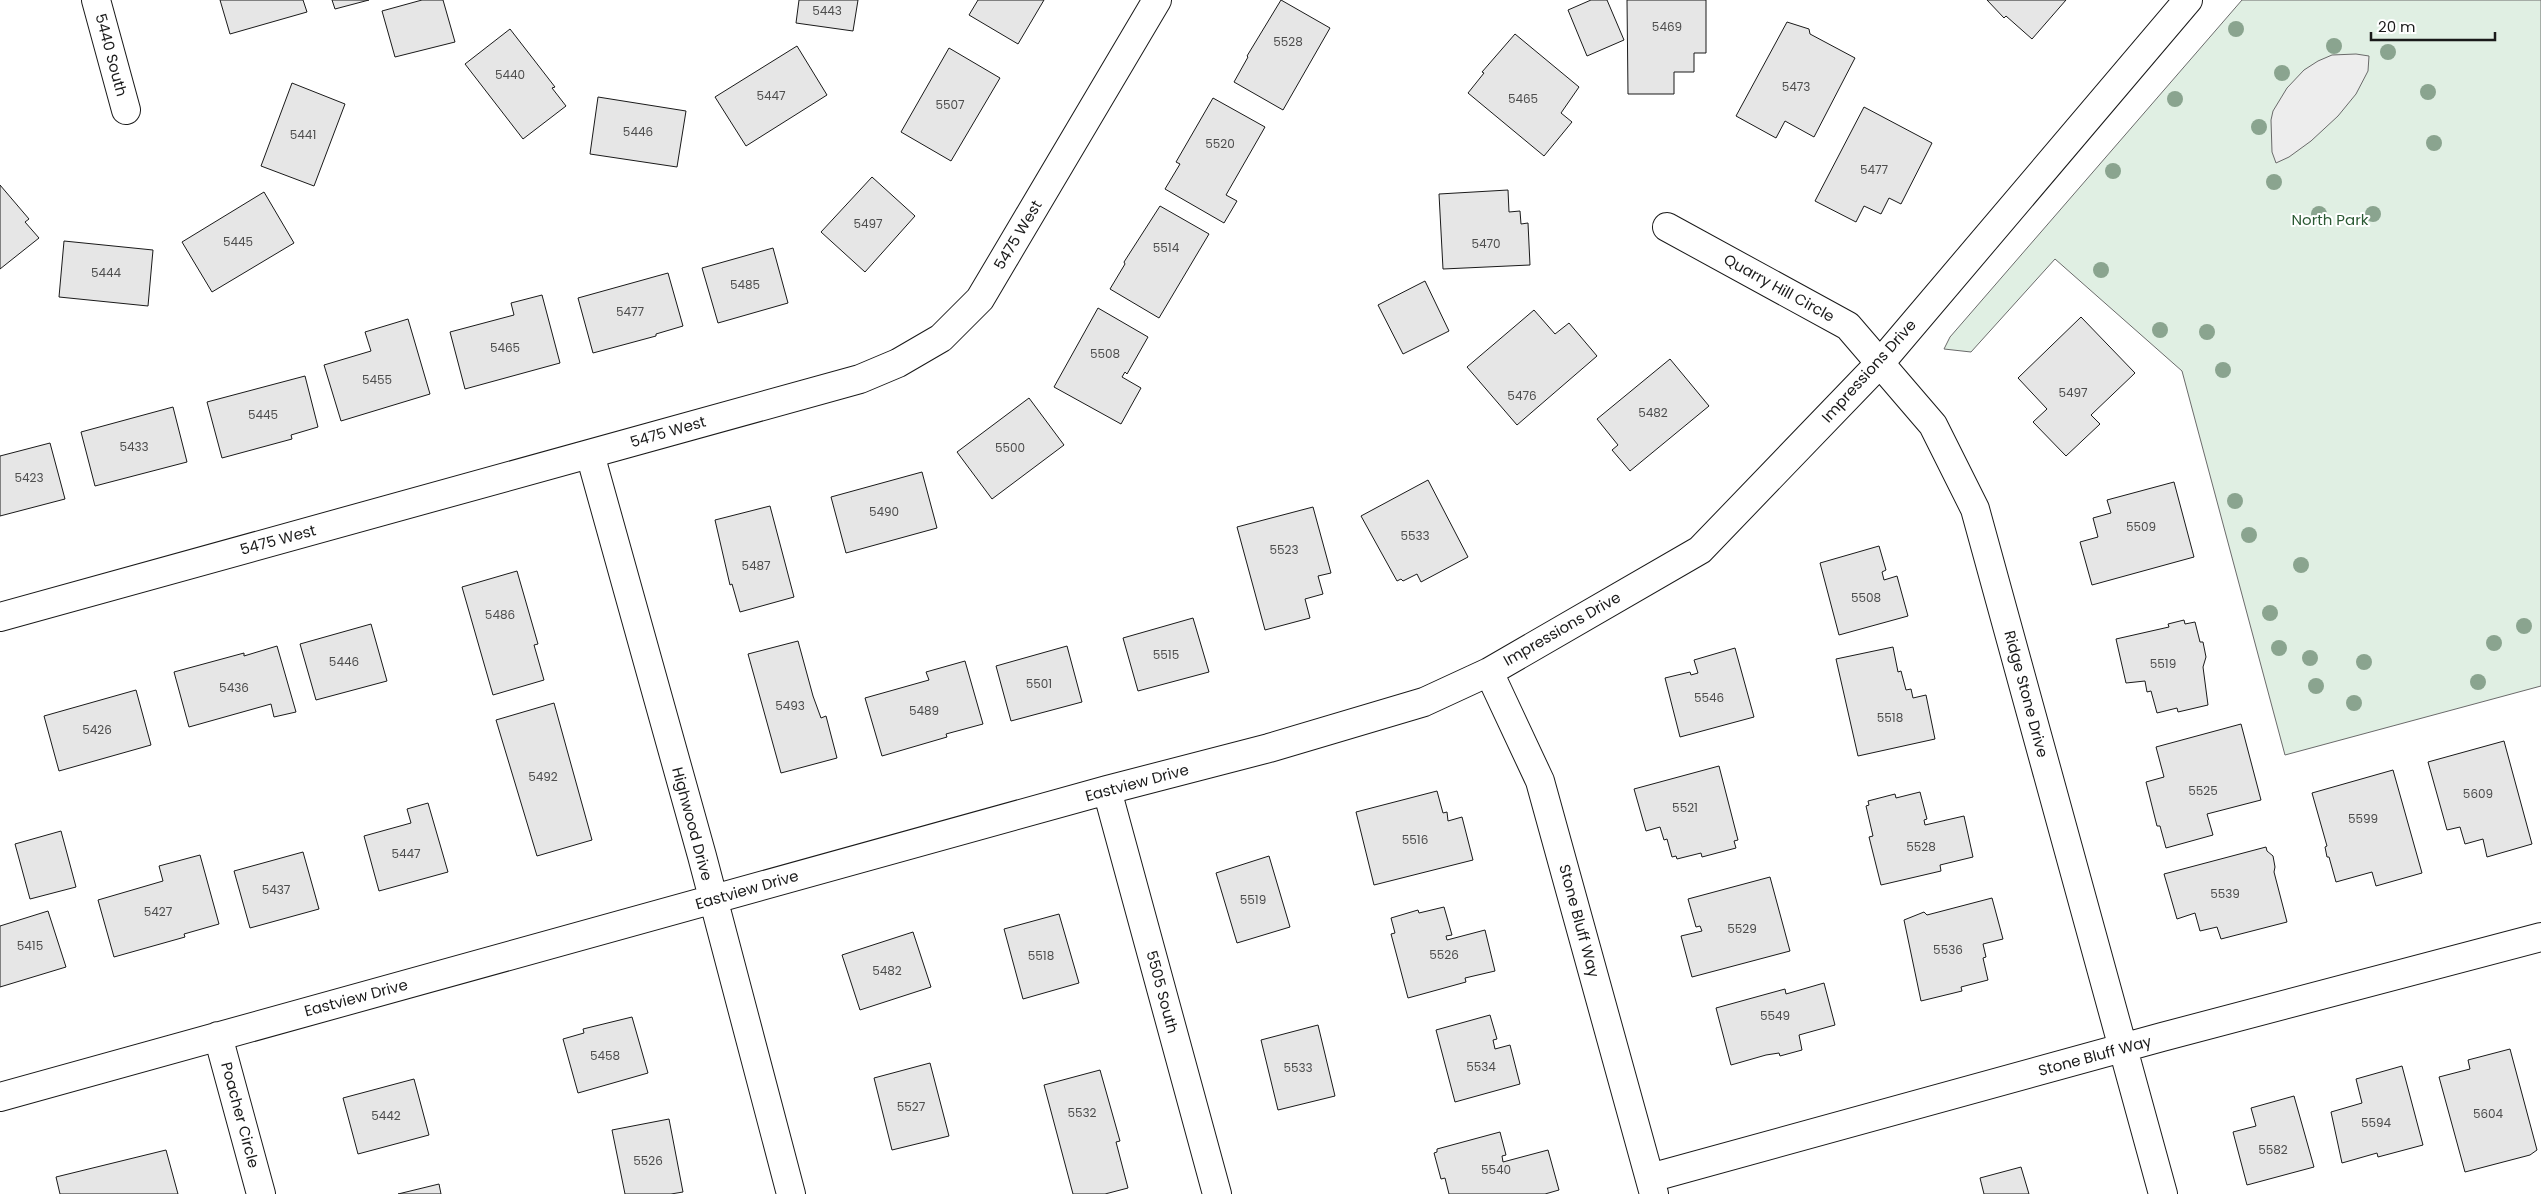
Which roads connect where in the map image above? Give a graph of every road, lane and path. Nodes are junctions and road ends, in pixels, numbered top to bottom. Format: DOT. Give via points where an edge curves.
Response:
graph roads {
  1 [pos="96,0"];
  2 [pos="1157,0"];
  3 [pos="2188,0"];
  4 [pos="126,110"];
  5 [pos="1667,227"];
  6 [pos="1881,362"];
  7 [pos="590,454"];
  8 [pos="0,617"];
  9 [pos="1489,672"];
  10 [pos="1107,790"];
  11 [pos="713,900"];
  12 [pos="2541,937"];
  13 [pos="218,1036"];
  14 [pos="2122,1049"];
  15 [pos="0,1097"];
  16 [pos="1652,1186"];
  17 [pos="261,1194"];
  18 [pos="791,1194"];
  19 [pos="1218,1194"];
  20 [pos="2163,1194"];
  1 -- 4 [label="street, 5440 South"];
  2 -- 7 [label="street, 5475 West" via="980,299 941,338 898,364 860,379"];
  3 -- 6 [label="street, Impressions Drive"];
  5 -- 6 [label="street, Quarry Hill Circle" via="1848,326"];
  6 -- 9 [label="street, Impressions Drive" via="1700,550"];
  6 -- 14 [label="street, Ridge Stone Drive" via="1933,425 1975,509"];
  7 -- 8 [label="street, 5475 West"];
  7 -- 11 [label="street, Highwood Drive"];
  9 -- 10 [label="street, Eastview Drive" via="1424,702 1269,748"];
  9 -- 16 [label="street, Stone Bluff Way" via="1540,781"];
  10 -- 11 [label="street, Eastview Drive"];
  10 -- 19 [label="street, 5505 South"];
  11 -- 13 [label="street, Eastview Drive"];
  11 -- 18 [label="street, Highwood Drive"];
  12 -- 14 [label="street, Stone Bluff Way"];
  13 -- 15 [label="street, Eastview Drive"];
  13 -- 17 [label="street, Poacher Circle"];
  14 -- 16 [label="street, Stone Bluff Way"];
  14 -- 20 [label="street, Ridge Stone Drive"];
}
